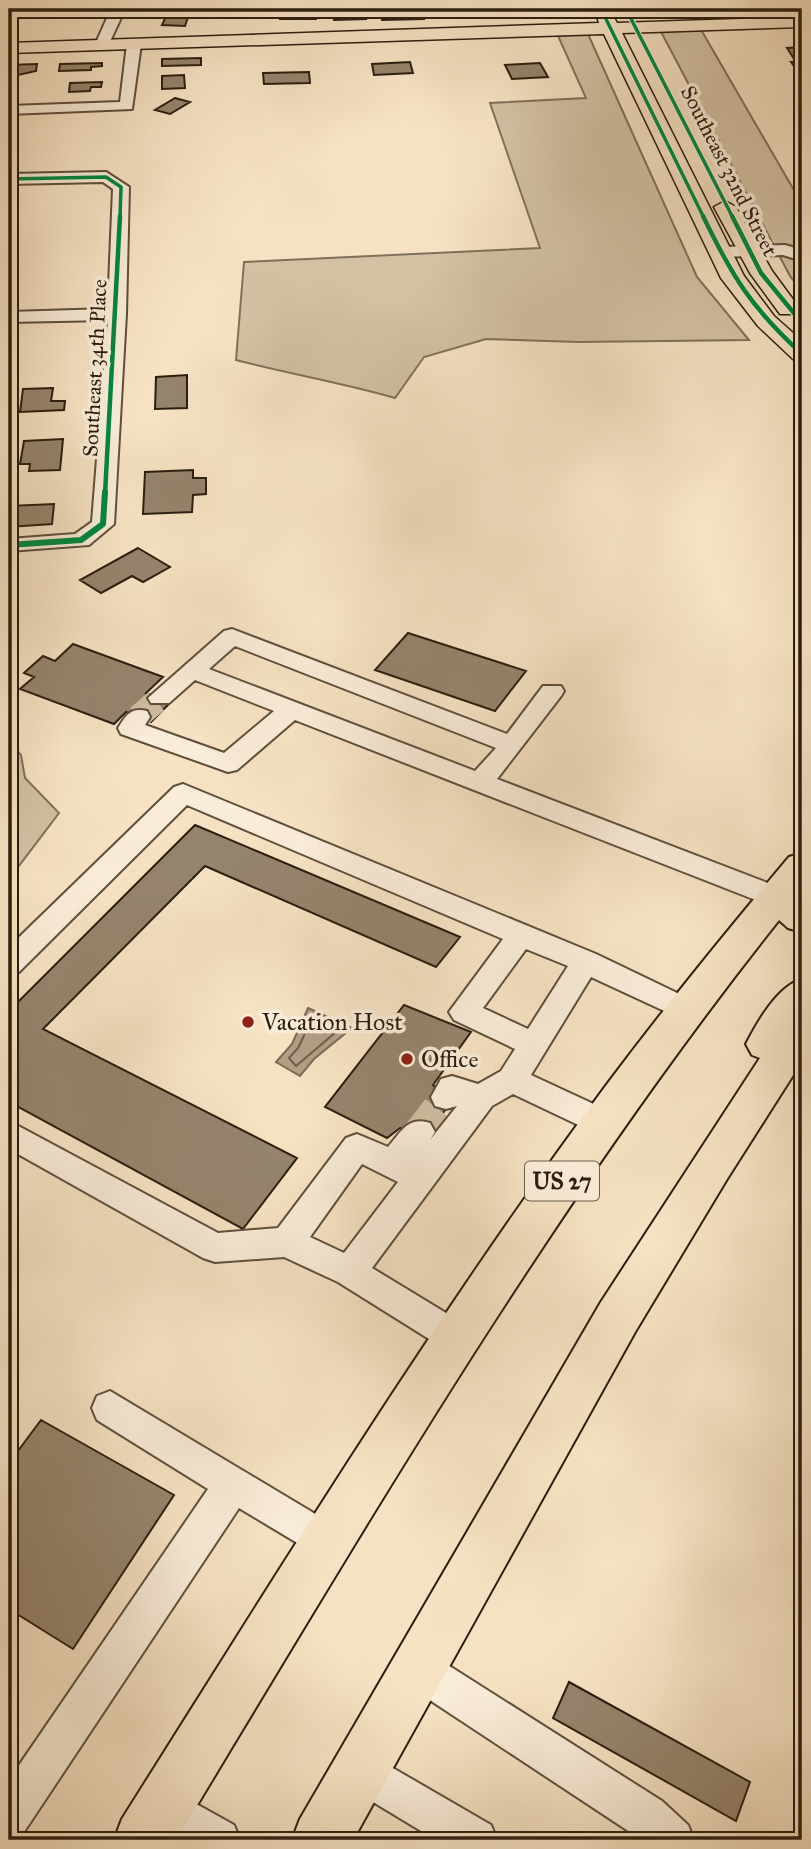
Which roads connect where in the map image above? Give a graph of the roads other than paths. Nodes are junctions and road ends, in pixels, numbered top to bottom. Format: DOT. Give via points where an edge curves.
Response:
graph roads {
  1 [pos="118,9"];
  2 [pos="601,9"];
  3 [pos="626,9"];
  4 [pos="802,22"];
  5 [pos="635,28"];
  6 [pos="610,29"];
  7 [pos="134,44"];
  8 [pos="102,45"];
  9 [pos="9,48"];
  10 [pos="9,110"];
  11 [pos="9,179"];
  12 [pos="749,251"];
  13 [pos="720,252"];
  14 [pos="802,256"];
  15 [pos="117,314"];
  16 [pos="9,317"];
  17 [pos="802,323"];
  18 [pos="802,354"];
  19 [pos="9,545"];
  20 [pos="193,671"];
  21 [pos="552,691"];
  22 [pos="160,698"];
  23 [pos="292,709"];
  24 [pos="134,722"];
  25 [pos="512,745"];
  26 [pos="480,782"];
  27 [pos="793,893"];
  28 [pos="520,936"];
  29 [pos="586,962"];
  30 [pos="9,964"];
  31 [pos="802,994"];
  32 [pos="686,1010"];
  33 [pos="802,1028"];
  34 [pos="532,1044"];
  35 [pos="512,1080"];
  36 [pos="446,1097"];
  37 [pos="481,1097"];
  38 [pos="746,1113"];
  39 [pos="602,1122"];
  40 [pos="419,1132"];
  41 [pos="9,1134"];
  42 [pos="406,1172"];
  43 [pos="287,1242"];
  44 [pos="350,1272"];
  45 [pos="457,1338"];
  46 [pos="110,1408"];
  47 [pos="233,1484"];
  48 [pos="329,1543"];
  49 [pos="418,1669"];
  50 [pos="360,1770"];
  51 [pos="9,1817"];
  52 [pos="154,1824"];
  53 [pos="219,1840"];
  54 [pos="321,1840"];
  55 [pos="476,1840"];
  56 [pos="673,1840"];
  1 -- 8 [label="street"];
  2 -- 6 [label="main road, Southeast 32nd Street"];
  3 -- 5 [label="main road, Southeast 32nd Street"];
  4 -- 5 [label="main road"];
  5 -- 6 [label="main road"];
  5 -- 12 [label="main road, Southeast 32nd Street"];
  6 -- 7 [label="main road"];
  6 -- 13 [label="main road, Southeast 32nd Street"];
  7 -- 8 [label="main road"];
  7 -- 10 [label="street" via="127,106"];
  8 -- 9 [label="main road"];
  11 -- 15 [label="street, Southeast 34th Place" via="106,177 121,187"];
  12 -- 13 [label="street"];
  12 -- 14 [label="street" via="785,250"];
  12 -- 17 [label="main road, Southeast 32nd Street"];
  13 -- 18 [label="main road, Southeast 32nd Street" via="733,278 766,321"];
  15 -- 16 [label="street"];
  15 -- 19 [label="street, Southeast 34th Place" via="103,524 81,540"];
  20 -- 22 [label="street"];
  20 -- 23 [label="street"];
  20 -- 25 [label="street" via="232,636"];
  21 -- 25 [label="street"];
  23 -- 24 [label="street" via="228,764"];
  23 -- 26 [label="street"];
  25 -- 26 [label="street"];
  26 -- 27 [label="street"];
  27 -- 32 [label="highway, US 27"];
  28 -- 29 [label="street"];
  28 -- 30 [label="street" via="183,793"];
  28 -- 34 [label="street" via="464,1012"];
  29 -- 32 [label="street"];
  29 -- 34 [label="street"];
  31 -- 38 [label="highway" via="764,1048"];
  32 -- 39 [label="highway, US 27"];
  33 -- 38 [label="highway"];
  34 -- 35 [label="street"];
  35 -- 37 [label="street"];
  35 -- 39 [label="street"];
  36 -- 37 [label="street" via="452,1088"];
  37 -- 42 [label="street"];
  38 -- 49 [label="highway" via="618,1317"];
  39 -- 45 [label="highway, US 27"];
  40 -- 42 [label="street"];
  41 -- 43 [label="street" via="215,1248"];
  42 -- 43 [label="street" via="357,1147"];
  42 -- 44 [label="street"];
  43 -- 44 [label="street"];
  44 -- 45 [label="street"];
  45 -- 48 [label="highway, US 27"];
  46 -- 47 [label="street"];
  47 -- 48 [label="street"];
  47 -- 51 [label="street"];
  48 -- 52 [label="highway, US 27"];
  49 -- 50 [label="highway"];
  49 -- 56 [label="street" via="648,1816"];
  50 -- 54 [label="highway"];
  50 -- 55 [label="street"];
  52 -- 53 [label="street"];
}
